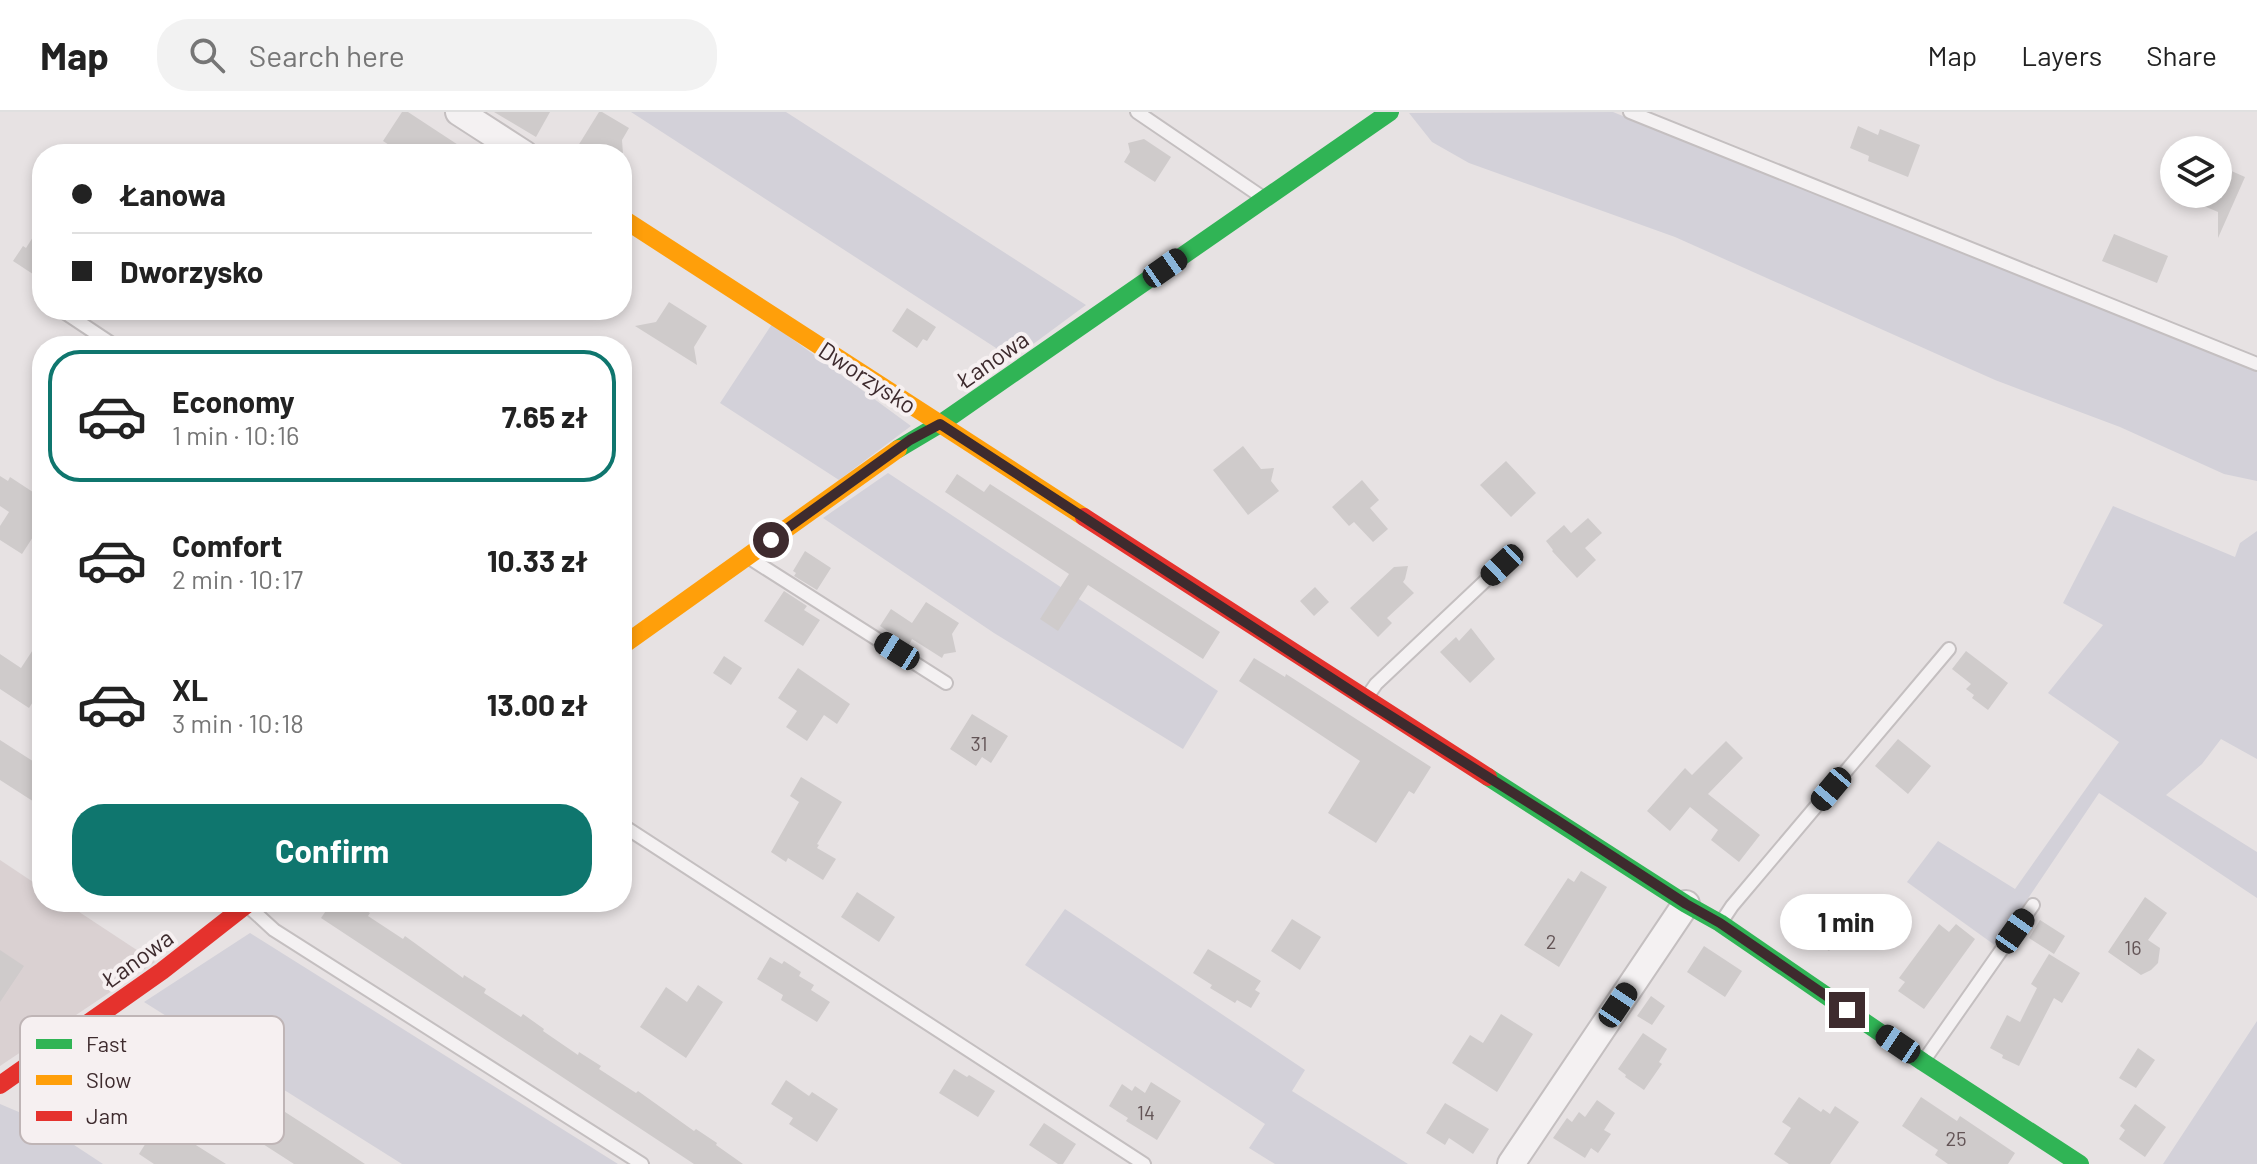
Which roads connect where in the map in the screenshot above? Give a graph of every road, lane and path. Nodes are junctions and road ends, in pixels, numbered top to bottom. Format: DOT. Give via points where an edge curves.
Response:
graph roads {
  1 [pos="459,112"];
  2 [pos="1137,112"];
  3 [pos="1390,112"];
  4 [pos="1630,112"];
  5 [pos="509,144"];
  6 [pos="1265,198"];
  7 [pos="632,224"];
  8 [pos="76,320"];
  9 [pos="100,336"];
  10 [pos="2257,364"];
  11 [pos="940,424"];
  12 [pos="748,557"];
  13 [pos="1502,565"];
  14 [pos="632,639"];
  15 [pos="1949,649"];
  16 [pos="946,683"];
  17 [pos="1365,700"];
  18 [pos="632,831"];
  19 [pos="1686,904"];
  20 [pos="2033,905"];
  21 [pos="237,912"];
  22 [pos="257,912"];
  23 [pos="1720,923"];
  24 [pos="97,1016"];
  25 [pos="1923,1062"];
  26 [pos="20,1071"];
  27 [pos="0,1085"];
  28 [pos="642,1164"];
  29 [pos="1144,1164"];
  30 [pos="1511,1164"];
  31 [pos="2080,1164"];
  1 -- 5 [label="street"];
  2 -- 6 [label="lane"];
  3 -- 6 [label="street, Łanowa"];
  4 -- 10 [label="lane"];
  6 -- 11 [label="street, Łanowa"];
  7 -- 11 [label="street, Dworzysko"];
  8 -- 9 [label="lane"];
  11 -- 12 [label="street, Łanowa"];
  11 -- 17 [label="street, Dworzysko"];
  12 -- 14 [label="street, Łanowa"];
  12 -- 16 [label="lane"];
  13 -- 17 [label="lane"];
  15 -- 23 [label="lane"];
  17 -- 19 [label="street, Dworzysko"];
  18 -- 29 [label="lane"];
  19 -- 23 [label="street, Dworzysko"];
  19 -- 30 [label="street"];
  20 -- 25 [label="lane"];
  21 -- 24 [label="street, Łanowa"];
  22 -- 28 [label="lane" via="274,930"];
  23 -- 25 [label="street, Dworzysko"];
  25 -- 31 [label="street, Dworzysko"];
  26 -- 27 [label="street, Łanowa"];
}
